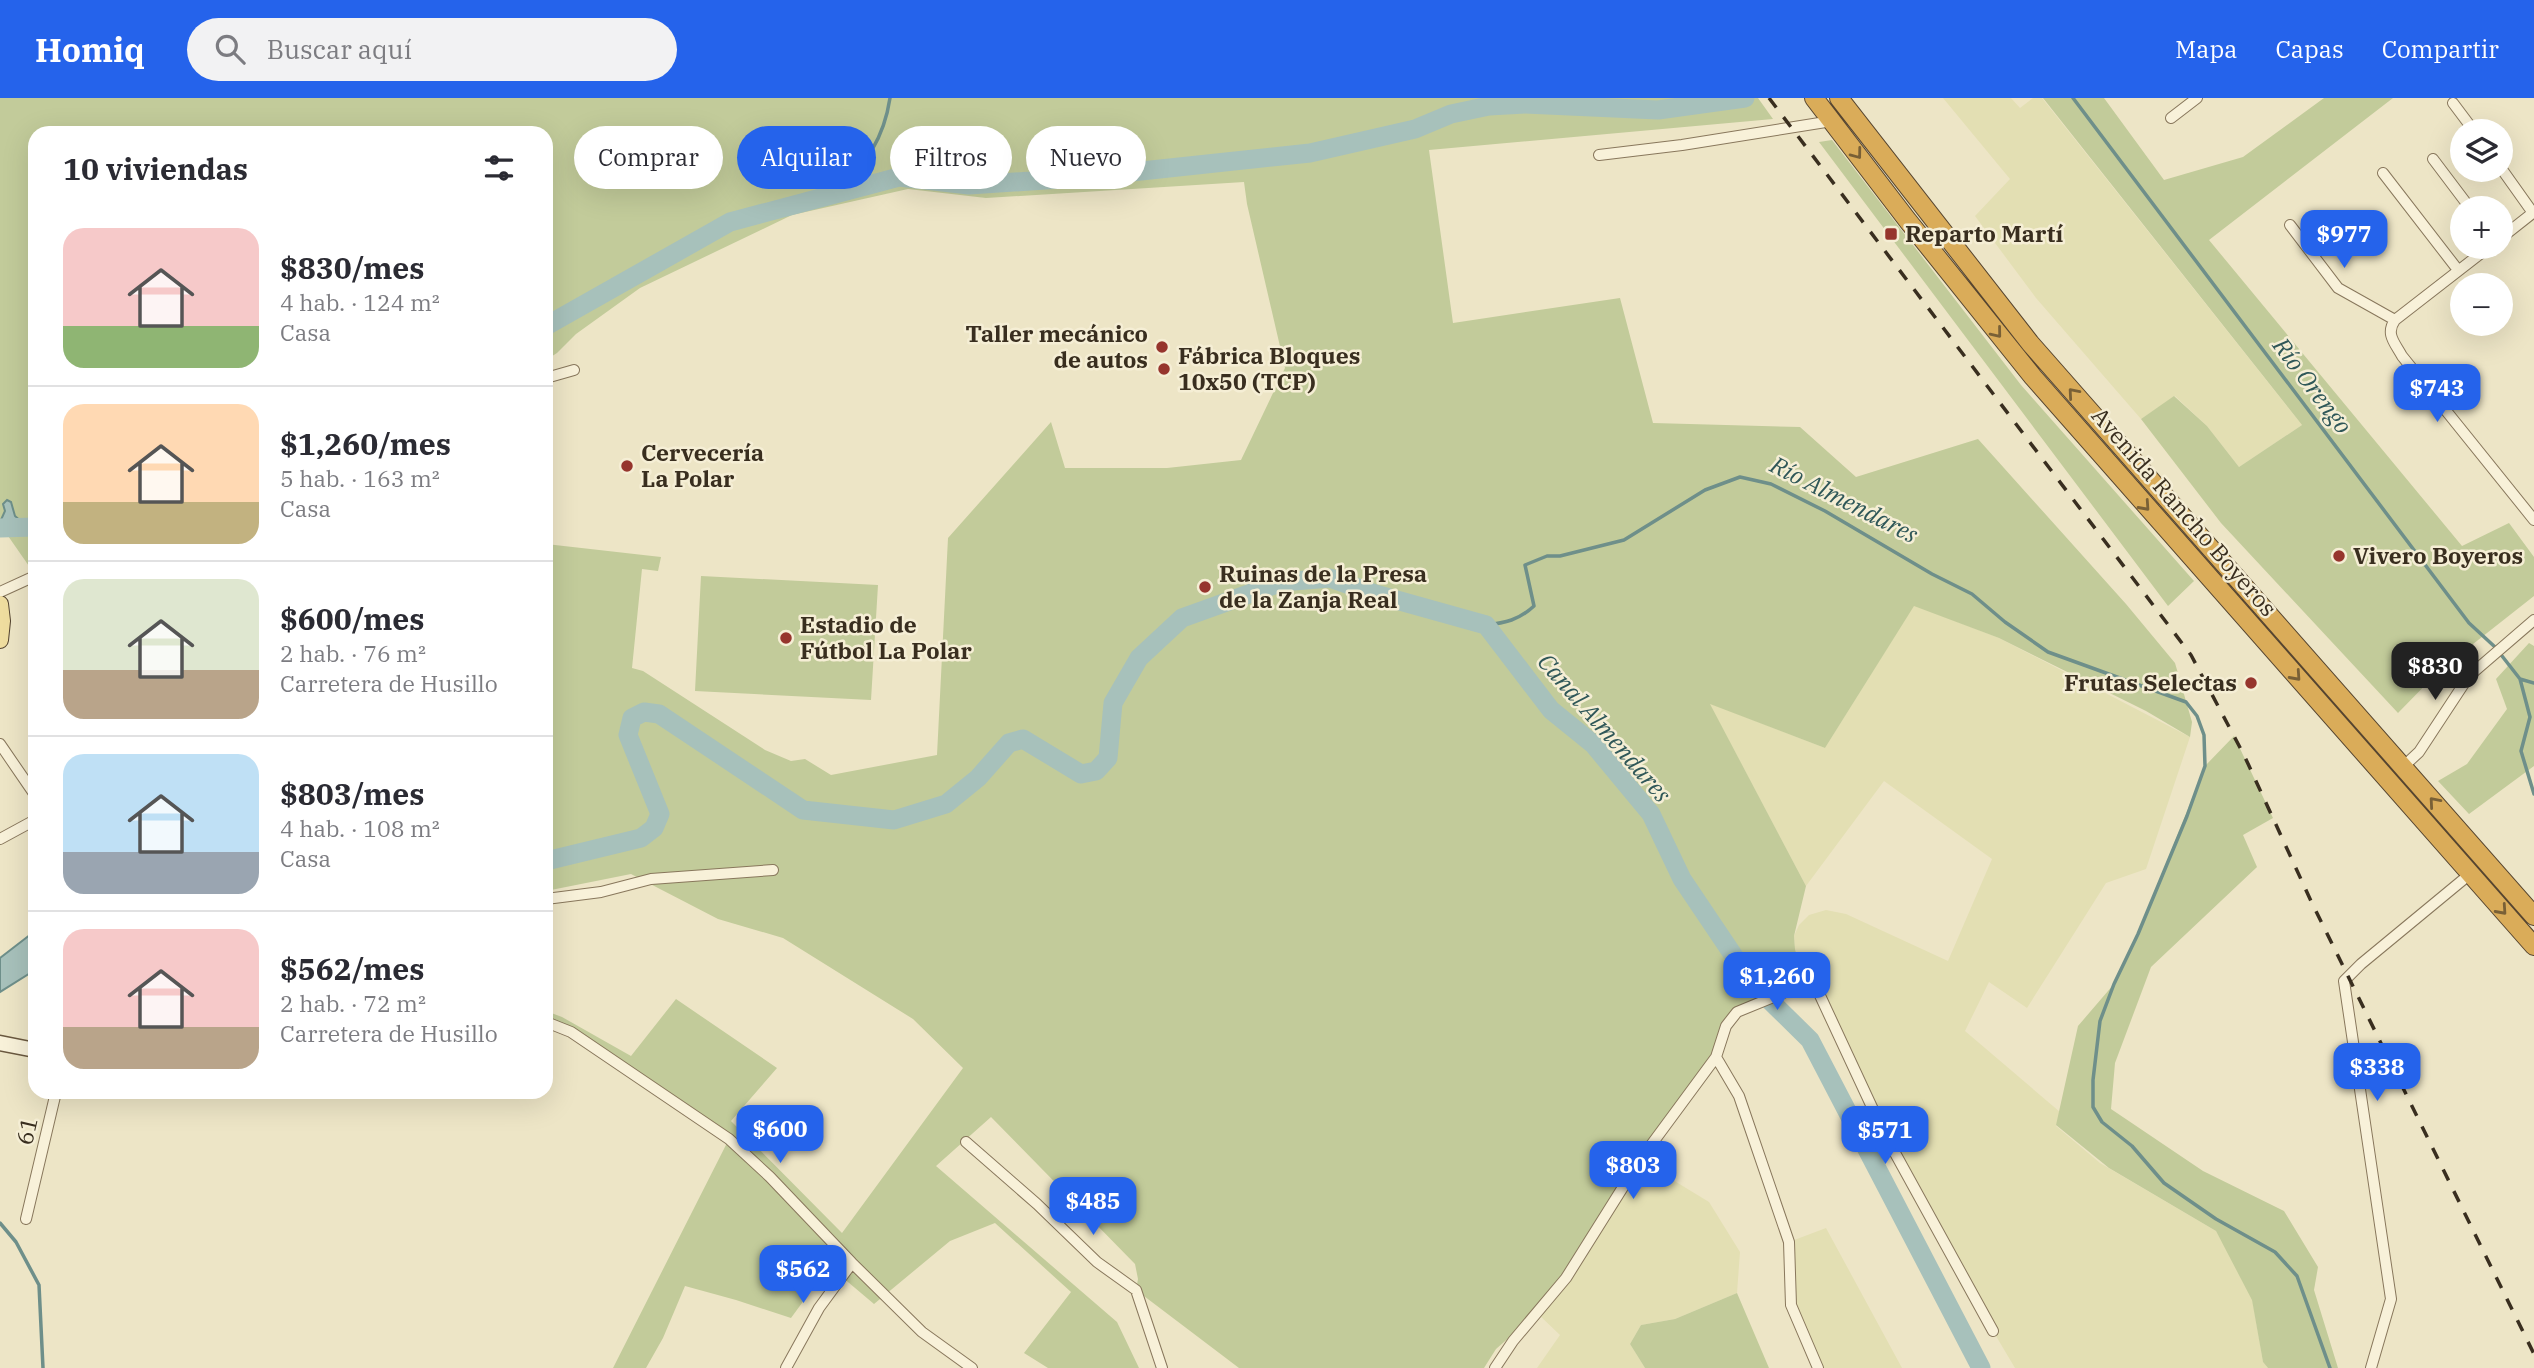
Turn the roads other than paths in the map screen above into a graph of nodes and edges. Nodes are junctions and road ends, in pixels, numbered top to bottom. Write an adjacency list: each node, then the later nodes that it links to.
1 (1839, 98): 28 (highway, Avenida Rancho Boyeros, one-way to 1)
2 (2197, 98): 5 (street)
3 (1814, 99): 7 (highway, Avenida Rancho Boyeros)
4 (2453, 103): 6 (street)
5 (2171, 118)
6 (2465, 119)
7 (1832, 121): 8 (street); 33 (highway, Avenida Rancho Boyeros, one-way to 33)
8 (1599, 155)
9 (2433, 159): 12 (street)
10 (2383, 173): 17 (street)
11 (2512, 182): 13 (street)
12 (2461, 196)
13 (2534, 212): 15 (street)
14 (2290, 225): 18 (street)
15 (2513, 229)
16 (2474, 259): 17 (street)
17 (2458, 271): 18 (street)
18 (2395, 320): 21 (street)
19 (574, 370): 20 (street)
20 (553, 377)
21 (2534, 520)
22 (28, 579): 23 (street)
23 (0, 592)
24 (0, 604): 26 (main road)
25 (2534, 620): 28 (street)
26 (0, 639)
27 (0, 744): 29 (street)
28 (2403, 766): 35 (highway, Avenida Rancho Boyeros, one-way to 28)
29 (28, 785)
30 (28, 824): 31 (street)
31 (0, 839)
32 (773, 870): 34 (street)
33 (2470, 874): 36 (highway, Avenida Rancho Boyeros, one-way to 36); 51 (street)
34 (553, 897)
35 (2534, 916)
36 (2534, 946)
37 (553, 1024): 44 (street)
38 (0, 1043): 39 (street)
39 (28, 1049)
40 (1716, 1057): 45 (street); 49 (street); 50 (street)
41 (54, 1099): 43 (street, 61)
42 (966, 1142): 48 (street)
43 (26, 1219)
44 (852, 1263): 46 (street); 47 (street)
45 (1993, 1331)
46 (786, 1368)
47 (972, 1368)
48 (1162, 1368)
49 (1495, 1368)
50 (1818, 1368)
51 (2371, 1368)

